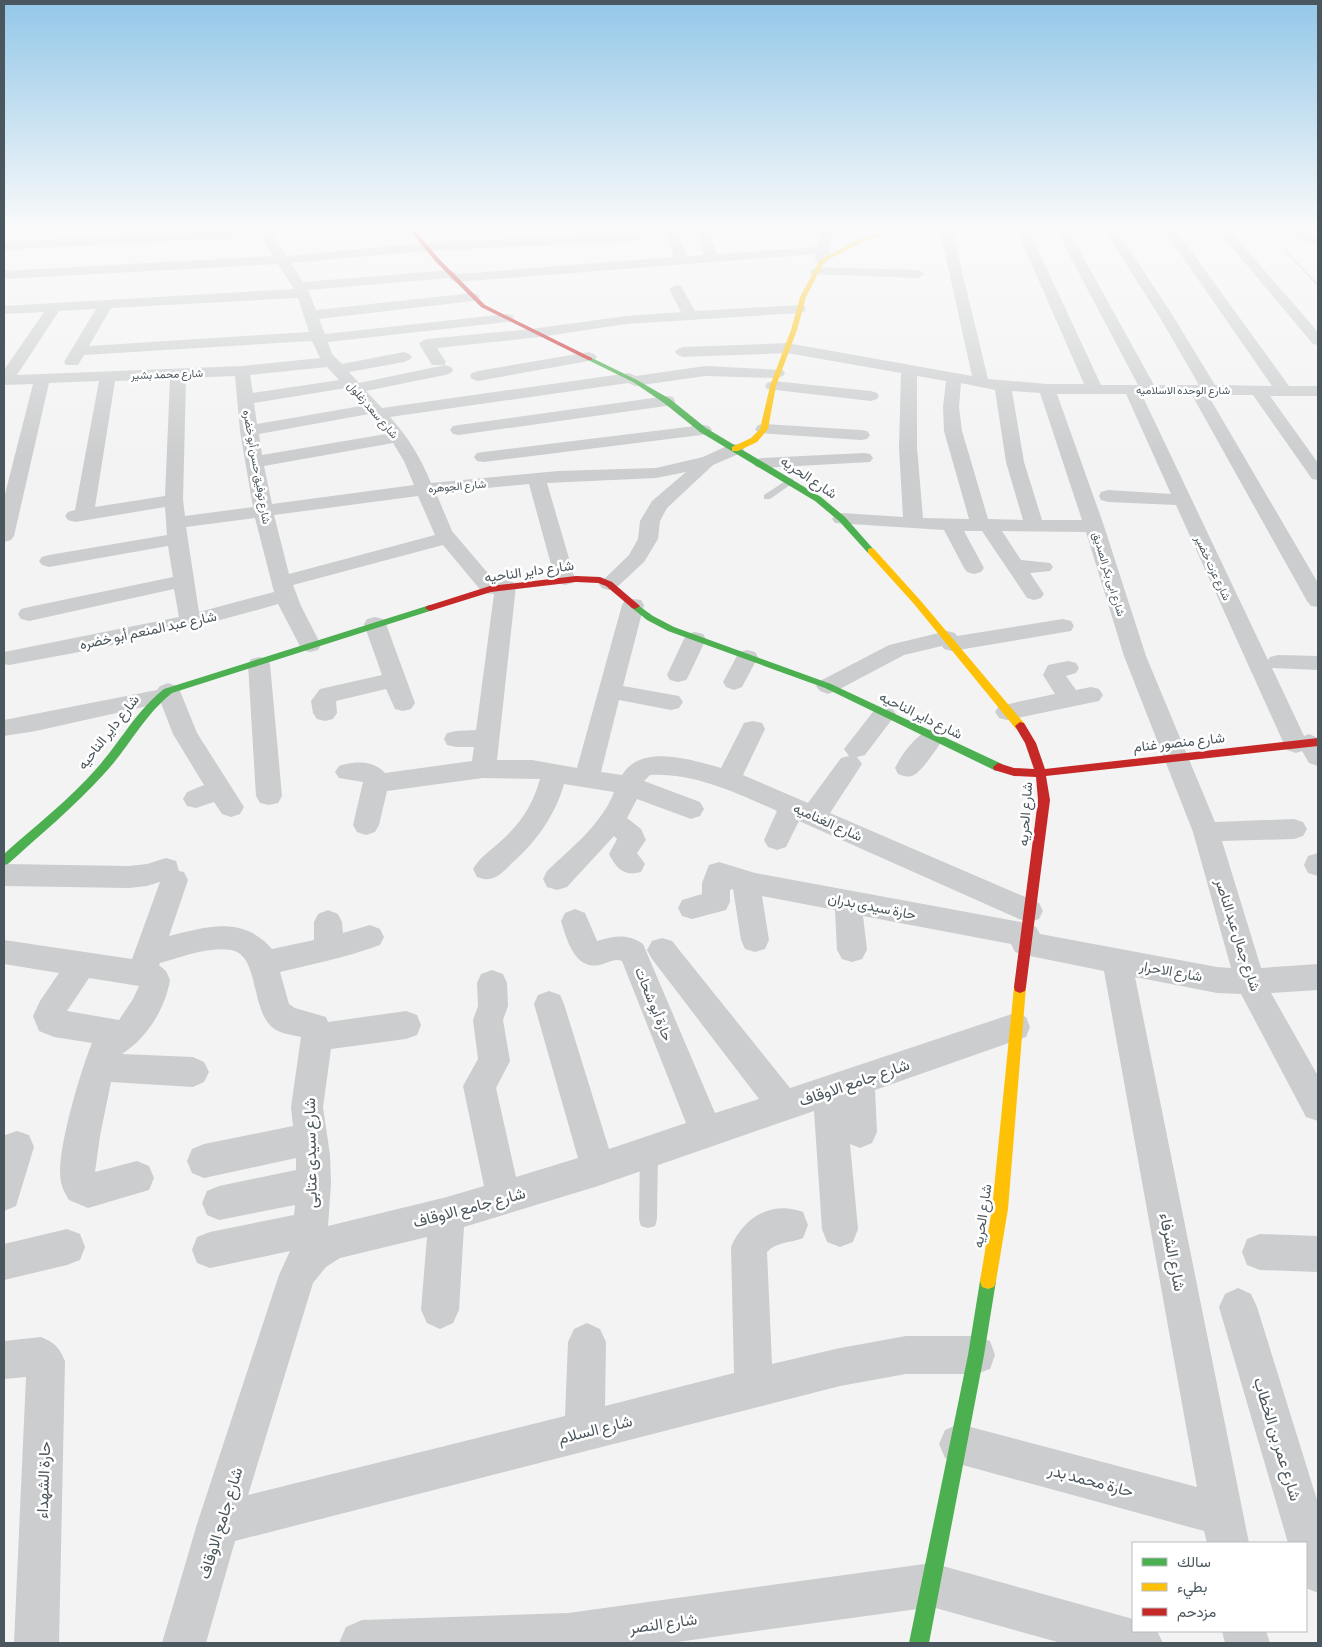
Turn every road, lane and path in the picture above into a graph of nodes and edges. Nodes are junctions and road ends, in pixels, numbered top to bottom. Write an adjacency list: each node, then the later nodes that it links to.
1 (155, 302): 26 (street)
2 (134, 303): 17 (street)
3 (201, 303): 24 (street)
4 (245, 303): 23 (street)
5 (303, 303): 29 (street, شارع سعد زغلول)
6 (437, 303): 29 (street)
7 (480, 303): 27 (street, شارع الحريه)
8 (684, 303): 25 (street)
9 (735, 303): 22 (street)
10 (801, 303): 20 (street)
11 (962, 303): 53 (street)
12 (1056, 303): 57 (street)
13 (1097, 303): 58 (street, شارع عزت خضير)
14 (1158, 303): 59 (street)
15 (1222, 303): 61 (street)
16 (1285, 303): 33 (street)
17 (106, 304): 18 (street); 32 (street)
18 (56, 307): 21 (street); 52 (street)
19 (646, 307): 27 (street)
20 (799, 309): 22 (street); 34 (street)
21 (4, 311)
22 (740, 312): 25 (street)
23 (244, 313)
24 (196, 315)
25 (690, 316): 30 (street)
26 (147, 317)
27 (509, 319): 29 (street); 30 (street, شارع الحريه)
28 (294, 322): 29 (street)
29 (315, 327): 35 (street); 39 (street, شارع سعد زغلول)
30 (538, 332): 38 (street, شارع الحريه); 54 (street)
31 (108, 333): 32 (street)
32 (89, 334): 35 (street)
33 (1318, 341)
34 (787, 348): 36 (street, شارع الوحده الاسلاميه); 41 (street, شارع الوحده الاسلاميه); 45 (street)
35 (79, 351): 50 (street)
36 (683, 352)
37 (507, 353): 40 (street)
38 (589, 357): 40 (street); 51 (street, شارع الحريه)
39 (331, 362): 39 (street); 42 (street, شارع محمد بشير); 54 (street, شارع سعد زغلول)
40 (522, 368): 47 (street)
41 (909, 369): 48 (street, شارع الوحده الاسلاميه); 90 (street)
42 (242, 371): 44 (street, شارع محمد بشير); 64 (street, شارع توفيق حسن أبو خضره)
43 (873, 373): 45 (street)
44 (178, 374): 46 (street, شارع محمد بشير); 86 (street)
45 (777, 374): 51 (street); 63 (street); 67 (street)
46 (108, 376): 50 (street, شارع محمد بشير); 86 (street)
47 (478, 376)
48 (954, 377): 53 (street, شارع الوحده الاسلاميه); 91 (street)
49 (42, 378): 50 (street, شارع محمد بشير); 52 (street, شارع محمد بشير); 83 (street)
50 (62, 378)
51 (632, 379): 65 (street, شارع الحريه); 66 (street)
52 (5, 380)
53 (980, 382): 55 (street, شارع الوحده الاسلاميه)
54 (352, 386): 64 (street); 66 (street, شارع سعد زغلول)
55 (1003, 386): 56 (street, شارع الوحده الاسلاميه); 92 (street)
56 (1047, 389): 57 (street, شارع الوحده الاسلاميه); 94 (street, شارع ابى بكر الصديق)
57 (1095, 390): 58 (street, شارع الوحده الاسلاميه)
58 (1140, 390): 59 (street, شارع الوحده الاسلاميه); 87 (street, شارع عزت خضير)
59 (1203, 390): 60 (street, شارع الوحده الاسلاميه); 108 (street)
60 (1258, 391): 61 (street, شارع الوحده الاسلاميه); 79 (street)
61 (1284, 391): 62 (street, شارع الوحده الاسلاميه)
62 (1318, 391)
63 (871, 396)
64 (245, 399): 70 (street, شارع توفيق حسن أبو خضره)
65 (667, 401): 68 (street); 69 (street, شارع الحريه)
66 (374, 411): 70 (street); 72 (street, شارع سعد زغلول)
67 (764, 429): 71 (street); 73 (street)
68 (460, 430)
69 (703, 430): 73 (street, شارع الحريه); 74 (street)
70 (249, 431): 77 (street, شارع توفيق حسن أبو خضره)
71 (861, 434)
72 (398, 437): 77 (street); 82 (street, شارع سعد زغلول)
73 (735, 449): 76 (street, شارع الجوهره); 78 (street, شارع الحريه)
74 (484, 457)
75 (864, 458): 78 (street)
76 (709, 461): 80 (street, شارع الجوهره); 104 (street)
77 (254, 462): 88 (street, شارع توفيق حسن أبو خضره)
78 (762, 463): 81 (street, شارع الحريه)
79 (1318, 475)
80 (536, 478): 82 (street, شارع الجوهره); 102 (street)
81 (790, 481): 85 (lane); 89 (street, شارع الحريه)
82 (425, 489): 88 (street, شارع الجوهره); 97 (street, شارع سعد زغلول)
83 (10, 492): 95 (street)
84 (1108, 496): 87 (street)
85 (767, 497)
86 (174, 500): 96 (street)
87 (1182, 500): 139 (street, شارع عزت خضير)
88 (263, 512): 96 (street, شارع الجوهره); 105 (street, شارع توفيق حسن أبو خضره)
89 (842, 519): 90 (street); 115 (street, شارع الحريه)
90 (914, 524): 93 (street)
91 (984, 525): 92 (street); 93 (street); 99 (street)
92 (1034, 525): 94 (street)
93 (951, 526): 101 (street)
94 (1094, 526): 140 (street, شارع ابى بكر الصديق)
95 (5, 527)
96 (177, 531): 98 (street, شارع الجوهره); 103 (street)
97 (447, 538): 105 (street); 106 (street, شارع سعد زغلول)
98 (49, 561)
99 (1016, 566): 100 (street); 107 (street)
100 (1043, 566)
101 (974, 568)
102 (565, 579): 104 (street, شارع داير الناحيه); 106 (street, شارع داير الناحيه)
103 (183, 581): 110 (street); 111 (street)
104 (610, 584): 109 (street, شارع داير الناحيه)
105 (283, 588): 111 (street, شارع عبد المنعم أبو خضره); 116 (street, شارع توفيق حسن أبو خضره)
106 (498, 588): 112 (street, شارع داير الناحيه); 137 (street)
107 (1034, 594)
108 (1318, 601)
109 (633, 604): 114 (street, شارع داير الناحيه); 127 (street)
110 (29, 614)
111 (190, 622): 118 (street, شارع عبد المنعم أبو خضره)
112 (375, 624): 116 (street, شارع داير الناحيه); 124 (street)
113 (1063, 626): 115 (street)
114 (695, 639): 117 (street, شارع داير الناحيه); 123 (street)
115 (949, 641): 126 (street); 131 (street, شارع الحريه)
116 (310, 645): 121 (street, شارع داير الناحيه)
117 (746, 657): 125 (street); 126 (street, شارع داير الناحيه)
118 (9, 658)
119 (1278, 662): 120 (street)
120 (1318, 663)
121 (259, 664): 128 (street, شارع داير الناحيه); 150 (street)
122 (1068, 668): 131 (street)
123 (678, 675)
124 (394, 679): 130 (street); 132 (street)
125 (734, 682)
126 (828, 686): 133 (street, شارع داير الناحيه)
127 (610, 691): 129 (street); 146 (street)
128 (162, 694): 134 (street); 151 (street); 159 (street, شارع داير الناحيه)
129 (671, 702)
130 (403, 703)
131 (1008, 712): 145 (street, شارع الحريه)
132 (325, 713)
133 (884, 714): 136 (street, شارع داير الناحيه); 153 (street)
134 (4, 728)
135 (754, 729): 147 (street)
136 (932, 737): 141 (street); 145 (street, شارع داير الناحيه)
137 (487, 738): 138 (street); 142 (street)
138 (456, 739)
139 (1310, 747): 140 (street, شارع منصور غنام)
140 (1176, 757): 145 (street, شارع منصور غنام); 157 (street, شارع جمال عبد الناصر)
141 (907, 768)
142 (483, 769): 144 (street); 148 (street)
143 (348, 772): 148 (street)
144 (555, 772): 146 (street); 161 (street)
145 (1042, 773): 168 (street, شارع الحريه)
146 (588, 777): 149 (street)
147 (728, 779): 149 (street, شارع الغناميه); 153 (street, شارع الغناميه)
148 (376, 784): 155 (street)
149 (630, 786): 152 (street); 154 (street, شارع الغناميه)
150 (269, 796)
151 (196, 799)
152 (691, 809)
153 (804, 811): 158 (street); 168 (street, شارع الغناميه)
154 (612, 820): 160 (street); 164 (street, شارع الغناميه)
155 (366, 825)
156 (1294, 829): 157 (street)
157 (1206, 832): 179 (street, شارع جمال عبد الناصر)
158 (776, 840)
159 (4, 861)
160 (631, 864)
161 (487, 868)
162 (4, 875): 177 (street)
163 (732, 877): 165 (street, حارة سيدى بدران); 166 (street); 170 (street)
164 (557, 879)
165 (848, 901): 168 (street, حارة سيدى بدران); 172 (street)
166 (692, 908)
167 (575, 921): 191 (street, حارة أبو شحات)
168 (1027, 930): 174 (street, شارع الاحرار); 183 (street, شارع الحريه)
169 (370, 937): 175 (street)
170 (755, 940)
171 (662, 950): 189 (street)
172 (852, 950)
173 (4, 952): 176 (street)
174 (1117, 961): 179 (street, شارع الاحرار); 222 (street, شارع الشرفاء)
175 (262, 963): 177 (street); 185 (street)
176 (81, 966): 177 (street); 184 (street)
177 (147, 968): 184 (street)
178 (1318, 976): 179 (street, شارع الاحرار)
179 (1250, 982): 190 (street, شارع جمال عبد الناصر)
180 (492, 983): 201 (street)
181 (549, 1004): 197 (street)
182 (406, 1025): 185 (street)
183 (1015, 1027): 188 (street, شارع جامع الاوقاف); 216 (street, شارع الحريه)
184 (125, 1035): 186 (street)
185 (316, 1037): 193 (street, شارع سيدى عتابى)
186 (99, 1067): 187 (street); 198 (street)
187 (193, 1072)
188 (844, 1085): 189 (street, شارع جامع الاوقاف); 192 (street); 206 (street)
189 (784, 1106): 191 (street, شارع جامع الاوقاف)
190 (1318, 1106)
191 (707, 1132): 195 (street, شارع جامع الاوقاف)
192 (860, 1132)
193 (310, 1139): 196 (street); 199 (street, شارع سيدى عتابى)
194 (17, 1147): 200 (street)
195 (649, 1152): 197 (street, شارع جامع الاوقاف); 204 (lane)
196 (204, 1161)
197 (598, 1169): 201 (street, شارع جامع الاوقاف)
198 (137, 1178)
199 (314, 1184): 202 (street); 207 (street, شارع سيدى عتابى)
200 (4, 1194)
201 (504, 1199): 203 (street, شارع جامع الاوقاف)
202 (219, 1204)
203 (447, 1215): 207 (street, شارع جامع الاوقاف); 214 (street)
204 (648, 1219)
205 (790, 1225): 218 (street)
206 (840, 1229)
207 (308, 1245): 209 (street); 221 (street, شارع جامع الاوقاف)
208 (67, 1248): 212 (street)
209 (210, 1250)
210 (1260, 1252): 211 (street)
211 (1318, 1254)
212 (4, 1262)
213 (1238, 1307): 223 (street, شارع عمر بن الخطاب)
214 (440, 1310)
215 (587, 1342): 219 (street)
216 (976, 1355): 218 (street, شارع السلام); 220 (street, شارع الحريه)
217 (4, 1360): 225 (street, حارة الشهداء)
218 (754, 1388): 219 (street, شارع السلام)
219 (585, 1431): 221 (street, شارع السلام)
220 (959, 1444): 222 (street, حارة محمد بدر); 224 (street, شارع الحريه)
221 (218, 1524): 226 (street, شارع جامع الاوقاف)
222 (1225, 1529)
223 (1318, 1571)
224 (932, 1585): 227 (street, شارع النصر); 228 (street, شارع الحريه); 229 (street)
225 (36, 1643)
226 (184, 1643)
227 (362, 1643)
228 (919, 1643)
229 (1140, 1643)

